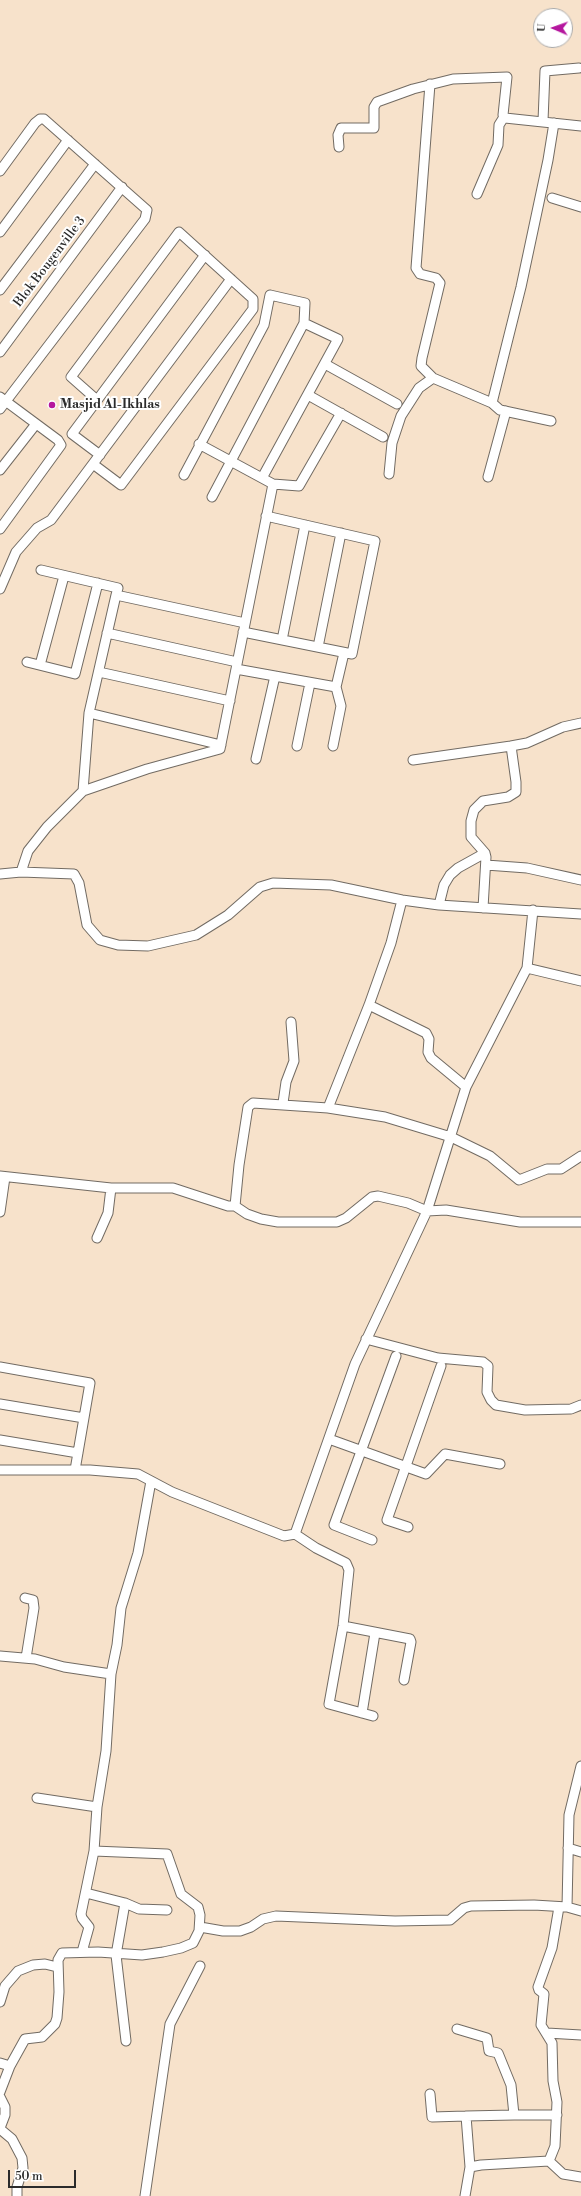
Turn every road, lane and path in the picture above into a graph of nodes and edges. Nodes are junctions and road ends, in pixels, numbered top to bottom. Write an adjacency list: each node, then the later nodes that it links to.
1 (579, 68): 4 (street)
2 (430, 84): 3 (street); 8 (street); 22 (street)
3 (504, 117): 4 (street); 12 (street)
4 (543, 121): 5 (street)
5 (554, 123): 6 (street); 26 (street)
6 (581, 126)
7 (68, 140): 9 (street); 10 (street); 15 (street)
8 (339, 147)
9 (95, 164): 11 (street); 18 (street)
10 (0, 172)
11 (122, 187): 20 (street, Blok Bougenville 3); 24 (street)
12 (477, 194)
13 (552, 198): 14 (street)
14 (581, 207)
15 (0, 232)
16 (205, 255): 17 (street); 25 (street); 25 (street)
17 (231, 279): 35 (street); 37 (street)
18 (0, 290)
19 (304, 323): 21 (street); 34 (street); 36 (street)
20 (0, 352)
21 (325, 364): 23 (street); 27 (street)
22 (433, 378): 26 (street); 39 (street)
23 (308, 395): 30 (street); 42 (street)
24 (3, 399): 28 (street); 32 (street)
25 (97, 400): 35 (street)
26 (492, 402): 29 (street)
27 (397, 404)
28 (0, 409)
29 (506, 411): 31 (street); 41 (street)
30 (341, 413): 33 (street); 43 (street)
31 (552, 421)
32 (36, 424): 38 (street); 47 (street)
33 (383, 437)
34 (199, 444): 36 (street); 40 (street)
35 (100, 455): 37 (street)
36 (231, 461): 42 (street); 44 (street)
37 (93, 464): 52 (street)
38 (0, 470)
39 (388, 474)
40 (184, 475)
41 (488, 477)
42 (262, 478): 43 (street)
43 (273, 484): 45 (street)
44 (212, 497)
45 (266, 516): 46 (street); 54 (street)
46 (305, 525): 48 (street); 56 (street)
47 (0, 529)
48 (341, 533): 57 (street); 58 (street)
49 (41, 570): 50 (street)
50 (64, 576): 51 (street); 60 (street)
51 (98, 583): 53 (street); 60 (street)
52 (0, 589)
53 (116, 595): 54 (street); 55 (street)
54 (244, 627): 56 (street); 61 (street)
55 (107, 633): 61 (street); 62 (street)
56 (282, 640): 57 (street)
57 (318, 647): 58 (street)
58 (344, 653): 65 (street)
59 (27, 662): 60 (street)
60 (40, 665)
61 (237, 665): 63 (street); 66 (street)
62 (99, 672): 66 (street); 67 (street)
63 (274, 676): 64 (street); 73 (street)
64 (310, 683): 65 (street); 70 (street)
65 (336, 687): 71 (street)
66 (230, 701): 69 (street)
67 (90, 713): 69 (street); 75 (street)
68 (581, 723): 72 (street)
69 (221, 745): 75 (street)
70 (297, 746)
71 (333, 746)
72 (511, 746): 74 (street); 76 (street)
73 (256, 759)
74 (413, 760)
75 (83, 791): 78 (street)
76 (486, 853): 77 (street); 82 (street)
77 (486, 865): 80 (street); 83 (street)
78 (21, 872): 79 (street); 81 (street)
79 (0, 874)
80 (581, 880)
81 (402, 900): 82 (street); 88 (street)
82 (439, 905): 83 (street)
83 (483, 908): 84 (street)
84 (533, 910): 85 (street); 86 (street)
85 (581, 914)
86 (527, 968): 87 (street); 90 (street)
87 (581, 981)
88 (369, 1005): 90 (street); 92 (street)
89 (291, 1022): 91 (street)
90 (466, 1086): 93 (street)
91 (283, 1103): 92 (street); 97 (street)
92 (328, 1108): 93 (street)
93 (451, 1137): 94 (street); 98 (street)
94 (581, 1156)
95 (3, 1177): 96 (street); 99 (street)
96 (111, 1188): 97 (street); 101 (street)
97 (235, 1206): 98 (street)
98 (427, 1211): 100 (street); 102 (street)
99 (0, 1212)
100 (581, 1222)
101 (97, 1238)
102 (366, 1338): 107 (street); 109 (street)
103 (396, 1356): 111 (street)
104 (441, 1366): 114 (street)
105 (0, 1367): 108 (street)
106 (0, 1404): 108 (street)
107 (581, 1405)
108 (84, 1418): 112 (street)
109 (329, 1439): 111 (street); 119 (street)
110 (0, 1440): 112 (street)
111 (362, 1451): 114 (street); 120 (street)
112 (78, 1453): 116 (street)
113 (500, 1464): 114 (street)
114 (405, 1466): 118 (street)
115 (0, 1470): 116 (street)
116 (75, 1470): 117 (street)
117 (151, 1481): 119 (street); 126 (street)
118 (408, 1527)
119 (295, 1534): 122 (street)
120 (372, 1540)
121 (25, 1598): 125 (street)
122 (343, 1626): 123 (street); 128 (street)
123 (375, 1633): 127 (street); 128 (street)
124 (0, 1656): 125 (street)
125 (26, 1658): 126 (street)
126 (111, 1674): 132 (street)
127 (404, 1680)
128 (362, 1713): 129 (street)
129 (373, 1716)
130 (581, 1766): 133 (street)
131 (37, 1798): 132 (street)
132 (97, 1807): 134 (street)
133 (568, 1848): 135 (street); 138 (street)
134 (94, 1851): 136 (street); 141 (street)
135 (581, 1852)
136 (86, 1893): 137 (street); 142 (street)
137 (125, 1903): 139 (street); 143 (street)
138 (563, 1907): 140 (street); 141 (street); 148 (street)
139 (167, 1910)
140 (581, 1911)
141 (200, 1927): 143 (street)
142 (82, 1952): 143 (street); 145 (street)
143 (116, 1955): 150 (street)
144 (200, 1966): 164 (street)
145 (57, 1967): 146 (street); 152 (street)
146 (0, 2002)
147 (457, 2029): 156 (street)
148 (547, 2033): 149 (street); 157 (street)
149 (581, 2035)
150 (126, 2041)
151 (0, 2063): 152 (street)
152 (10, 2066): 153 (street)
153 (0, 2092)
154 (430, 2094): 158 (street)
155 (0, 2098): 159 (street)
156 (514, 2115): 157 (street); 158 (street)
157 (557, 2115): 160 (street)
158 (466, 2116): 161 (street)
159 (0, 2129): 163 (street)
160 (549, 2162): 161 (street); 162 (street)
161 (470, 2167): 165 (street)
162 (581, 2177)
163 (17, 2196)
164 (145, 2196)
165 (465, 2196)

